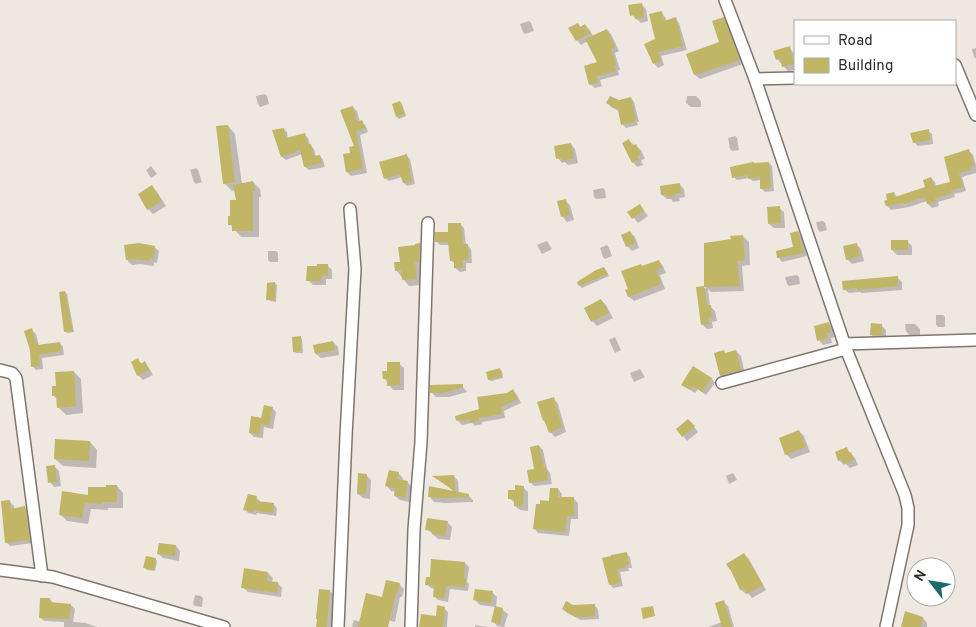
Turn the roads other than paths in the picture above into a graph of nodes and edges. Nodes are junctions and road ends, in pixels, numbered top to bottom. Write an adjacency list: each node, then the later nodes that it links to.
1 (725, 0): 4 (street)
2 (956, 67): 5 (street)
3 (794, 78): 4 (street)
4 (755, 79): 9 (street)
5 (976, 115)
6 (350, 209): 15 (street)
7 (428, 223): 16 (street)
8 (976, 340): 9 (street)
9 (845, 347): 11 (street); 17 (street)
10 (0, 370): 13 (street)
11 (722, 383)
12 (0, 570): 13 (street)
13 (42, 576): 14 (street)
14 (224, 627)
15 (338, 627)
16 (411, 627)
17 (886, 627)

